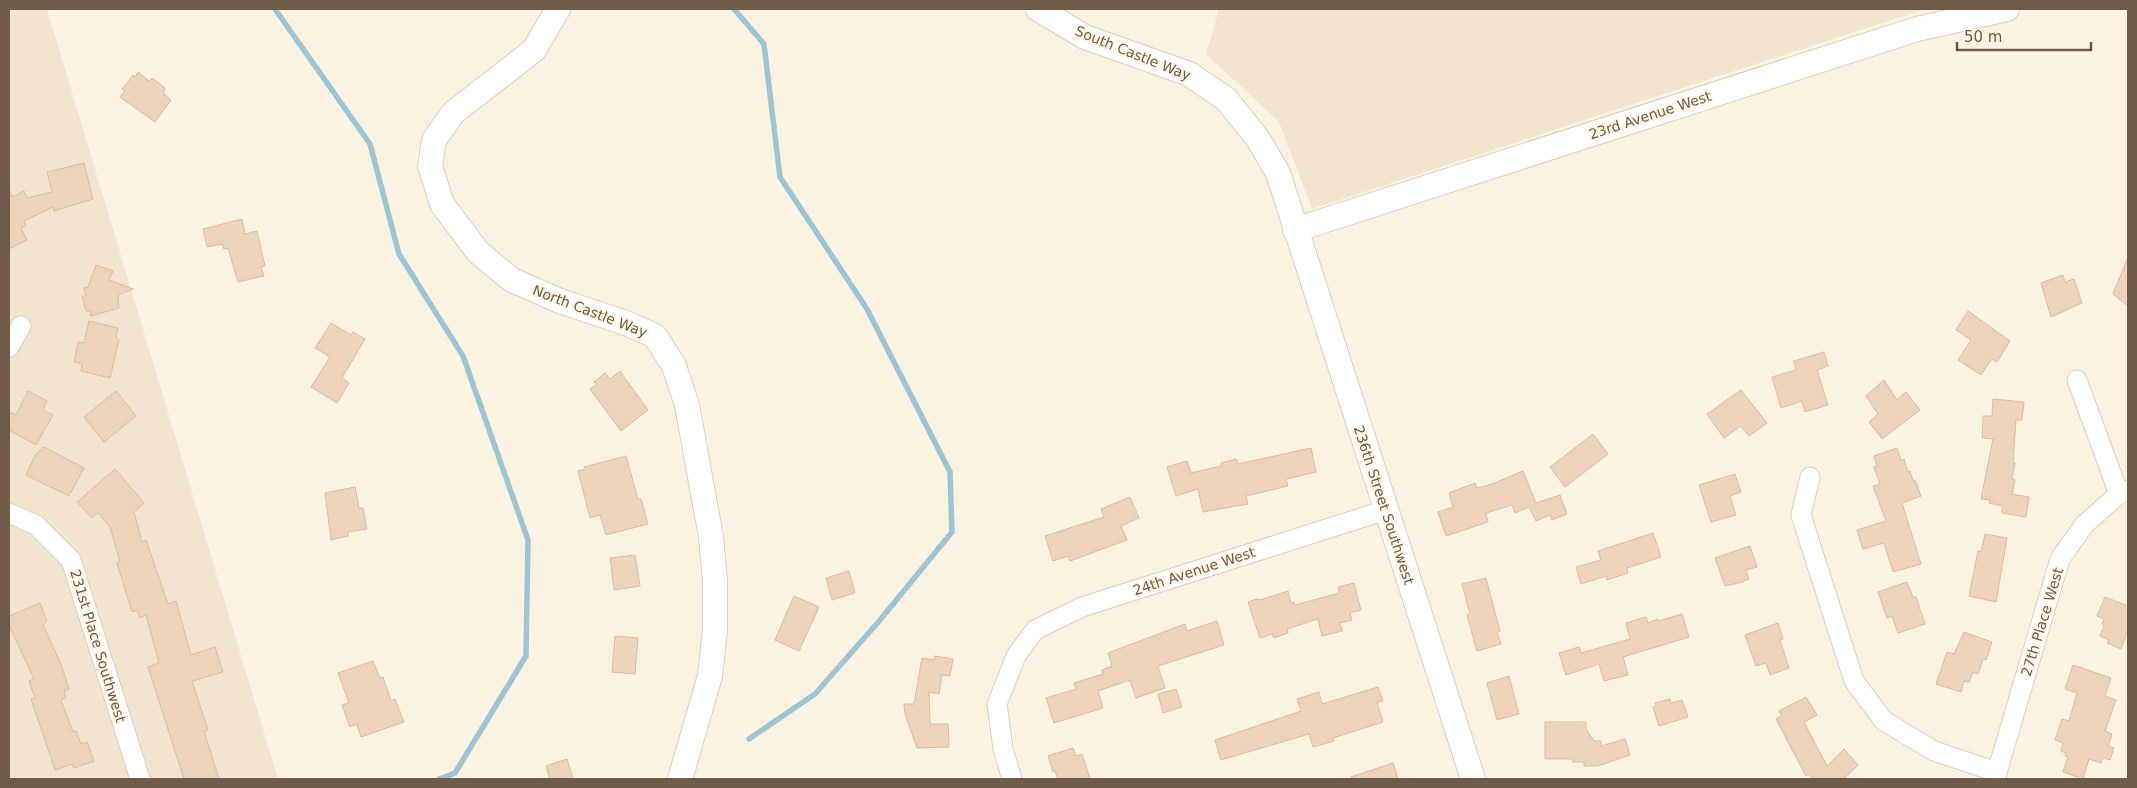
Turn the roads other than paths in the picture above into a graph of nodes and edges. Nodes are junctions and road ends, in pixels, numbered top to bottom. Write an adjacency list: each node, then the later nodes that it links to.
1 (558, 9): 14 (street, North Castle Way)
2 (1038, 9): 4 (street, South Castle Way)
3 (2007, 9): 4 (street, 23rd Avenue West)
4 (1295, 230): 10 (street, 236th Street Southwest)
5 (21, 326): 6 (street)
6 (9, 346)
7 (2077, 380): 9 (street)
8 (1810, 477): 12 (street)
9 (2123, 492): 12 (street, 27th Place West)
10 (1386, 510): 15 (street, 24th Avenue West); 16 (street, 236th Street Southwest)
11 (9, 513): 13 (street, 231st Place Southwest)
12 (1996, 776)
13 (140, 779)
14 (680, 779)
15 (1012, 779)
16 (1473, 779)

